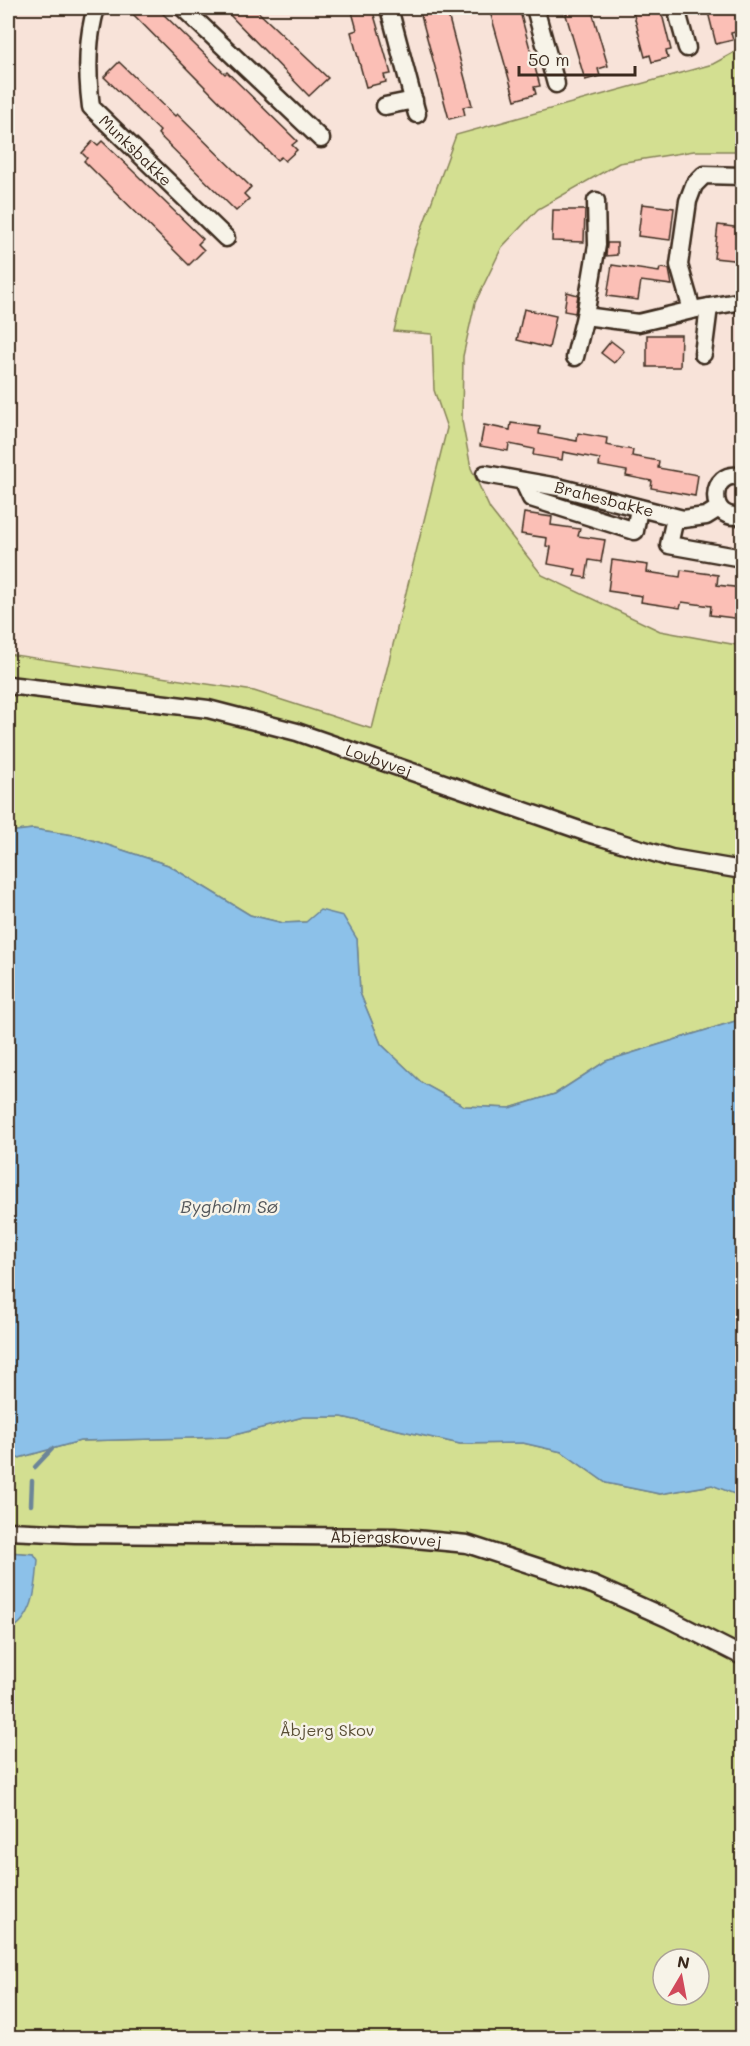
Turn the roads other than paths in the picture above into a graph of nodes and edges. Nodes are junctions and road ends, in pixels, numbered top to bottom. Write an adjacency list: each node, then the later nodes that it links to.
1 (96, 8): 12 (street, Munksbakke)
2 (183, 8): 9 (street)
3 (389, 8): 8 (street)
4 (535, 8): 7 (street)
5 (676, 8): 6 (street)
6 (687, 48)
7 (556, 84)
8 (385, 106)
9 (321, 139)
10 (742, 176): 15 (street)
11 (596, 201): 16 (street)
12 (226, 238)
13 (742, 301): 14 (street)
14 (710, 307): 15 (street); 17 (street)
15 (692, 310): 16 (street)
16 (585, 316): 18 (street)
17 (703, 354)
18 (575, 357)
19 (484, 474): 21 (street, Brahesbakke)
20 (742, 477): 23 (street)
21 (523, 480): 22 (street, Brahesbakke); 22 (street)
22 (639, 508): 25 (street, Brahesbakke)
23 (719, 508): 24 (street); 25 (street, Brahesbakke)
24 (742, 514)
25 (675, 518): 26 (street)
26 (742, 558)
27 (8, 685): 28 (street, Lovbyvej)
28 (742, 870)
29 (8, 1531): 30 (street, Åbjergskovvej)
30 (742, 1656)

